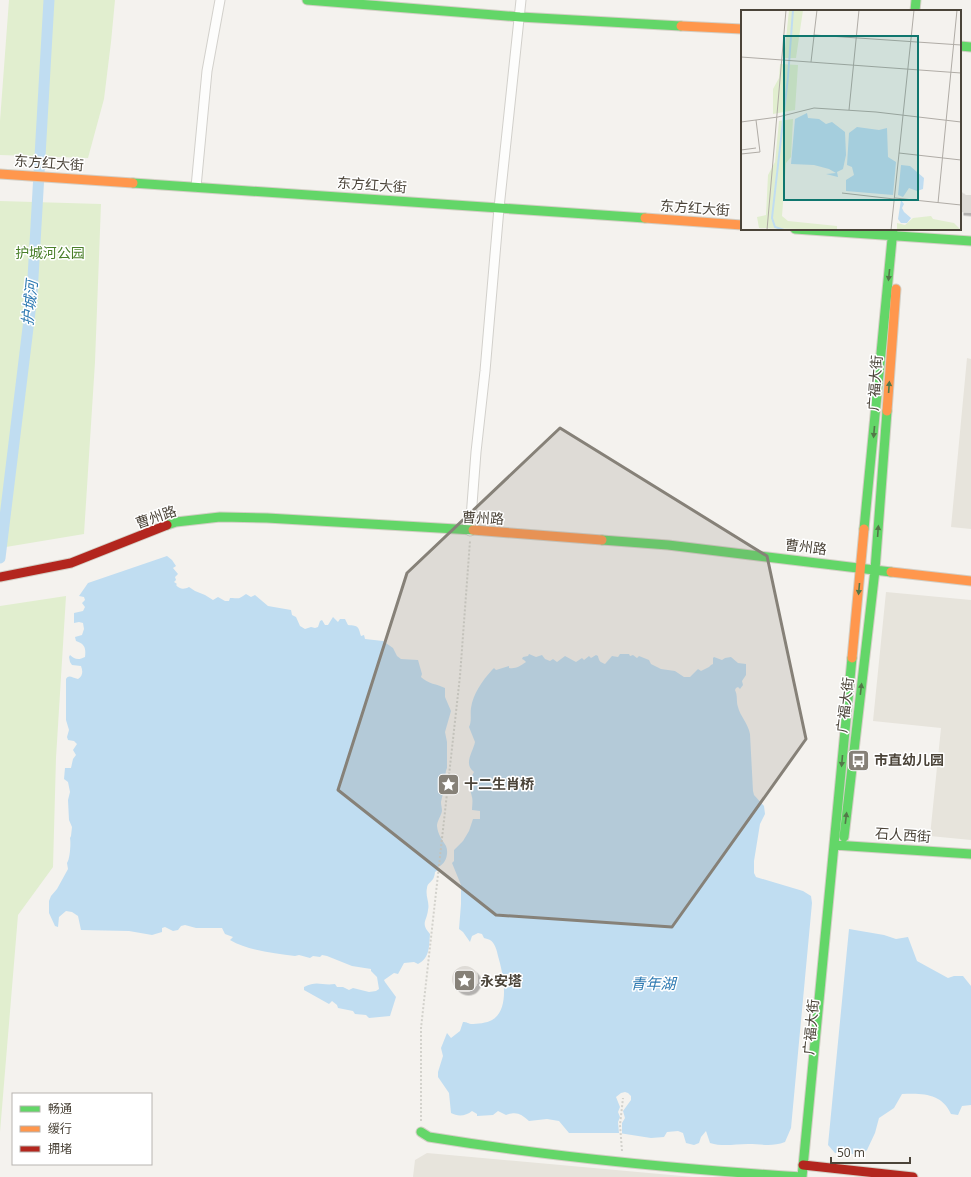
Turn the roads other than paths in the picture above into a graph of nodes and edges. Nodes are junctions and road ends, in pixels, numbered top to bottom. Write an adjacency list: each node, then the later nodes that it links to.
1 (220, 0): 11 (street)
2 (307, 0): 6 (main road)
3 (521, 0): 6 (street)
4 (916, 0): 5 (main road)
5 (915, 10)
6 (520, 17): 7 (main road); 12 (street)
7 (741, 29)
8 (961, 46): 9 (main road)
9 (971, 47)
10 (0, 174): 11 (main road, 东方红大街)
11 (196, 187): 12 (main road, 东方红大街)
12 (499, 208): 13 (main road, 东方红大街); 17 (street)
13 (741, 225)
14 (820, 230): 15 (main road)
15 (893, 233): 16 (main road); 18 (main road, 广福大街, one-way to 18); 19 (main road, 广福大街, one-way to 15)
16 (971, 241)
17 (470, 531): 18 (main road, 曹州路); 20 (main road, 曹州路)
18 (860, 568): 19 (main road, 曹州路); 22 (main road, 广福大街, one-way to 22)
19 (875, 570): 21 (main road, 曹州路); 22 (main road, 广福大街, one-way to 19)
20 (0, 576)
21 (971, 581)
22 (838, 845): 23 (main road, 石人西街); 25 (main road, 广福大街)
23 (971, 854)
24 (421, 1132): 26 (main road)
25 (808, 1166): 26 (main road, 广福大街); 27 (main road, 广福大街); 28 (main road)
26 (802, 1177)
27 (811, 1177)
28 (913, 1177)

